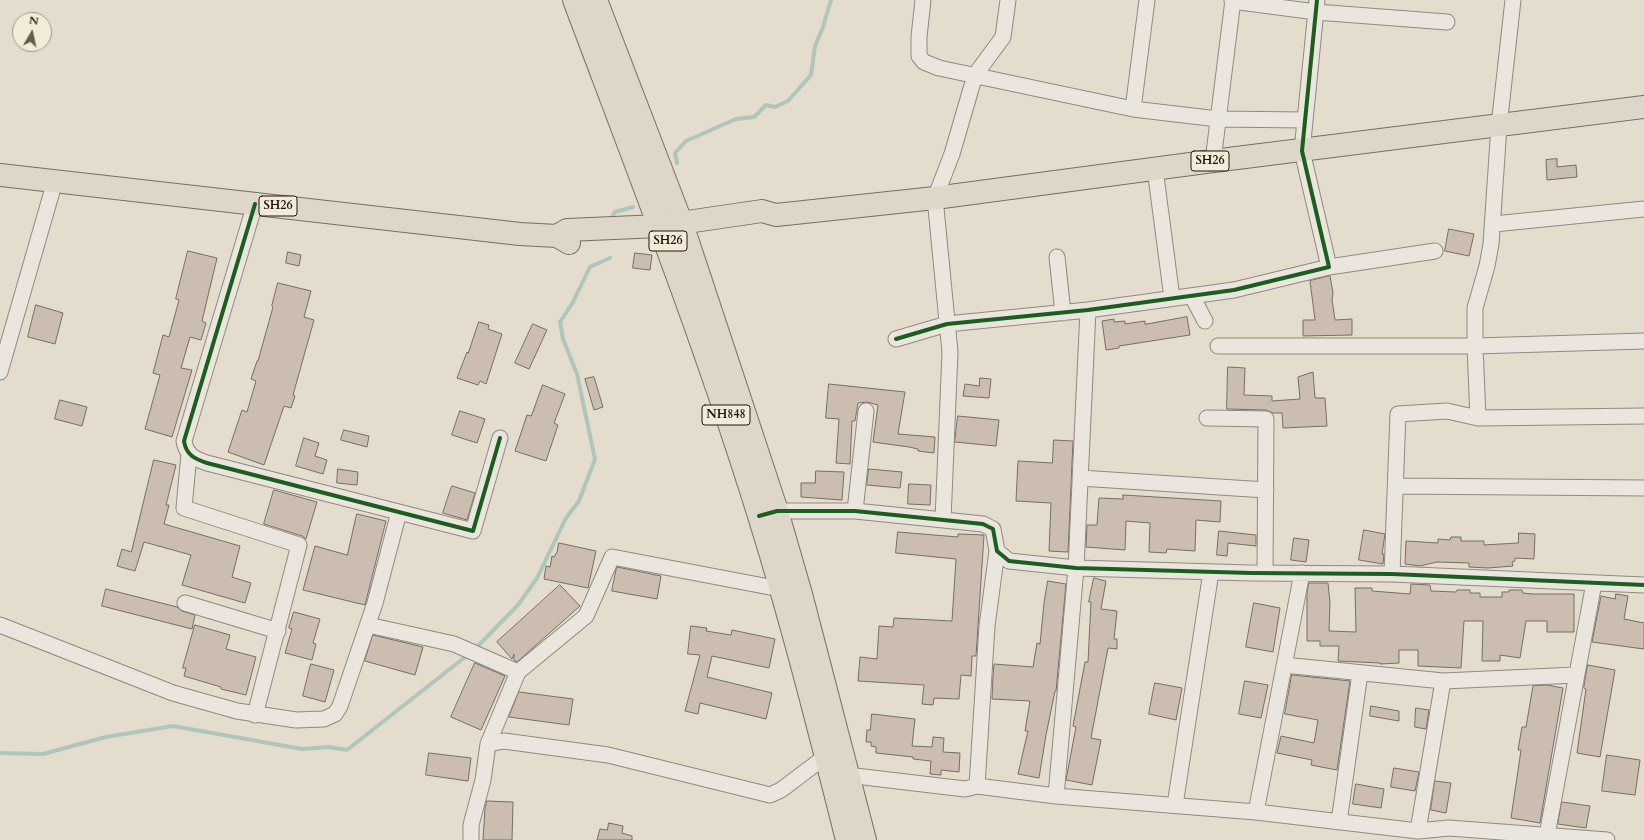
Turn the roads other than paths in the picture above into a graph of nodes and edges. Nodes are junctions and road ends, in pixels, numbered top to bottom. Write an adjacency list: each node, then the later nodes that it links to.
1 (574, 0): 26 (main road, NH848)
2 (596, 0): 25 (main road, NH848)
3 (923, 0): 10 (street)
4 (1008, 0): 10 (street)
5 (1147, 0): 12 (street)
6 (1512, 0): 15 (street)
7 (1232, 1): 8 (street); 13 (street)
8 (1317, 6): 9 (street); 14 (street)
9 (1447, 22)
10 (975, 75): 12 (street); 21 (street)
11 (1644, 107): 15 (main road, SH26)
12 (1133, 109): 13 (street)
13 (1218, 119): 14 (street); 17 (street)
14 (1305, 120): 16 (street)
15 (1499, 126): 16 (main road, SH26); 24 (street)
16 (1302, 150): 17 (main road, SH26); 29 (street)
17 (1213, 161): 18 (main road, SH26)
18 (1155, 170): 21 (main road, SH26); 31 (street)
19 (0, 175): 20 (main road, SH26)
20 (55, 181): 22 (main road, SH26); 40 (street)
21 (935, 198): 25 (main road, SH26); 35 (street)
22 (255, 204): 26 (main road, SH26); 46 (street)
23 (1644, 209): 24 (street)
24 (1494, 224): 39 (street)
25 (684, 231): 26 (main road, SH26); 53 (main road, NH848)
26 (662, 234): 53 (main road, NH848)
27 (1435, 251): 29 (street)
28 (1057, 257): 33 (street)
29 (1329, 268): 30 (street)
30 (1192, 296): 31 (street); 34 (street)
31 (1172, 298): 32 (street)
32 (1088, 310): 33 (street); 47 (street)
33 (1063, 312): 35 (street)
34 (1204, 321)
35 (947, 324): 36 (street); 54 (street)
36 (896, 339)
37 (1644, 340): 39 (street)
38 (1218, 346): 39 (street)
39 (1475, 346): 44 (street)
40 (0, 372)
41 (866, 411): 52 (street)
42 (1644, 416): 44 (street)
43 (1207, 418): 50 (street)
44 (1478, 418): 48 (street)
45 (500, 438): 51 (street)
46 (189, 454): 51 (street); 67 (street)
47 (1080, 478): 50 (street); 56 (street)
48 (1396, 486): 49 (street); 60 (street)
49 (1644, 488)
50 (1266, 490): 58 (street)
51 (398, 512): 66 (street)
52 (855, 512): 53 (street); 54 (street)
53 (768, 514): 63 (main road, NH848); 76 (main road, NH848)
54 (943, 520): 55 (street)
55 (997, 551): 56 (street); 77 (street)
56 (1076, 568): 57 (street); 78 (street)
57 (1211, 572): 58 (street); 79 (street)
58 (1264, 573): 59 (street)
59 (1302, 574): 60 (street); 68 (street)
60 (1392, 574): 61 (street)
61 (1594, 583): 62 (street); 71 (street)
62 (1644, 584)
63 (780, 589): 69 (street); 75 (main road, NH848)
64 (185, 602): 67 (street)
65 (0, 625): 73 (street)
66 (368, 625): 69 (street); 73 (street)
67 (278, 632): 73 (street)
68 (1284, 665): 70 (street); 80 (street)
69 (518, 672): 74 (street)
70 (1360, 673): 72 (street); 81 (street)
71 (1576, 675): 72 (street); 83 (street)
72 (1443, 681): 82 (street)
73 (256, 714)
74 (488, 744): 75 (street); 84 (street)
75 (826, 756): 85 (main road, NH848)
76 (847, 775): 77 (street); 86 (main road, NH848)
77 (977, 786): 78 (street)
78 (1056, 796): 79 (street)
79 (1175, 805): 80 (street)
80 (1256, 812): 81 (street)
81 (1339, 822): 82 (street)
82 (1418, 831): 83 (street)
83 (1546, 835): 87 (street)
84 (471, 840)
85 (847, 840)
86 (865, 840)
87 (1607, 840)

